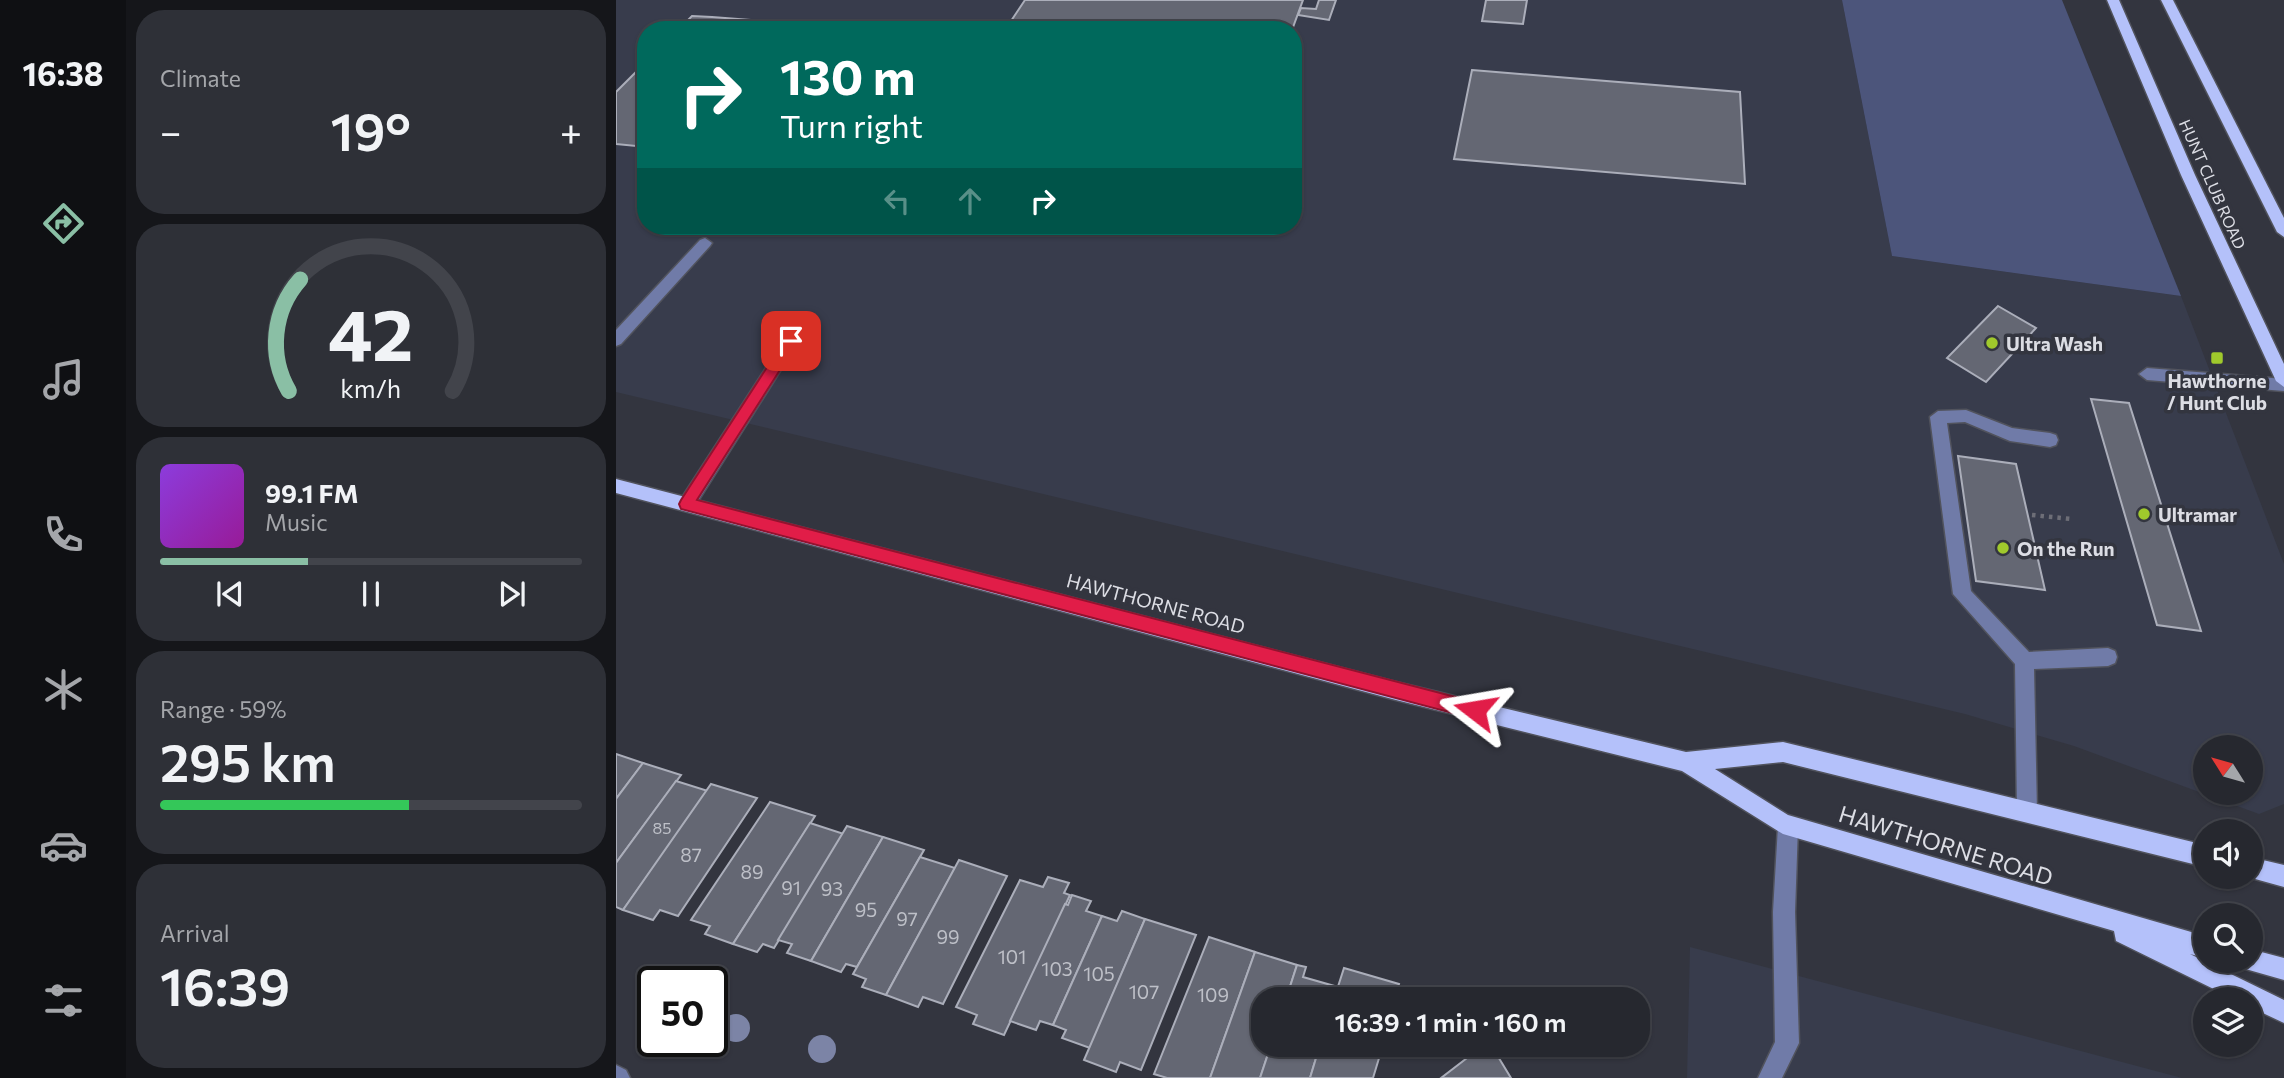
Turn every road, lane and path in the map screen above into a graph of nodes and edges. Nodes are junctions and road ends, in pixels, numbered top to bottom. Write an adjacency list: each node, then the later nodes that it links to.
1 (2113, 0): 8 (main road, HUNT CLUB ROAD)
2 (2167, 0): 3 (main road, HUNT CLUB ROAD)
3 (2284, 232)
4 (705, 243): 6 (lane)
5 (806, 318): 11 (lane)
6 (616, 340)
7 (2147, 374): 8 (lane)
8 (2284, 383)
9 (2050, 440): 15 (lane)
10 (616, 486): 11 (main road, HAWTHORNE ROAD)
11 (687, 504): 16 (main road, HAWTHORNE ROAD)
12 (2032, 515): 13 (path)
13 (2071, 519)
14 (2108, 657): 15 (lane)
15 (2025, 661): 17 (lane)
16 (1686, 762): 17 (main road, HAWTHORNE ROAD); 18 (main road, HAWTHORNE ROAD)
17 (2027, 812): 19 (main road, HAWTHORNE ROAD)
18 (1788, 826): 22 (main road, HAWTHORNE ROAD); 27 (lane)
19 (2193, 853)
20 (2263, 870): 21 (main road)
21 (2284, 876)
22 (2090, 916): 23 (main road, HAWTHORNE ROAD); 26 (main road)
23 (2193, 944)
24 (2263, 963): 25 (main road)
25 (2284, 969)
26 (2284, 1012)
27 (1770, 1078)

